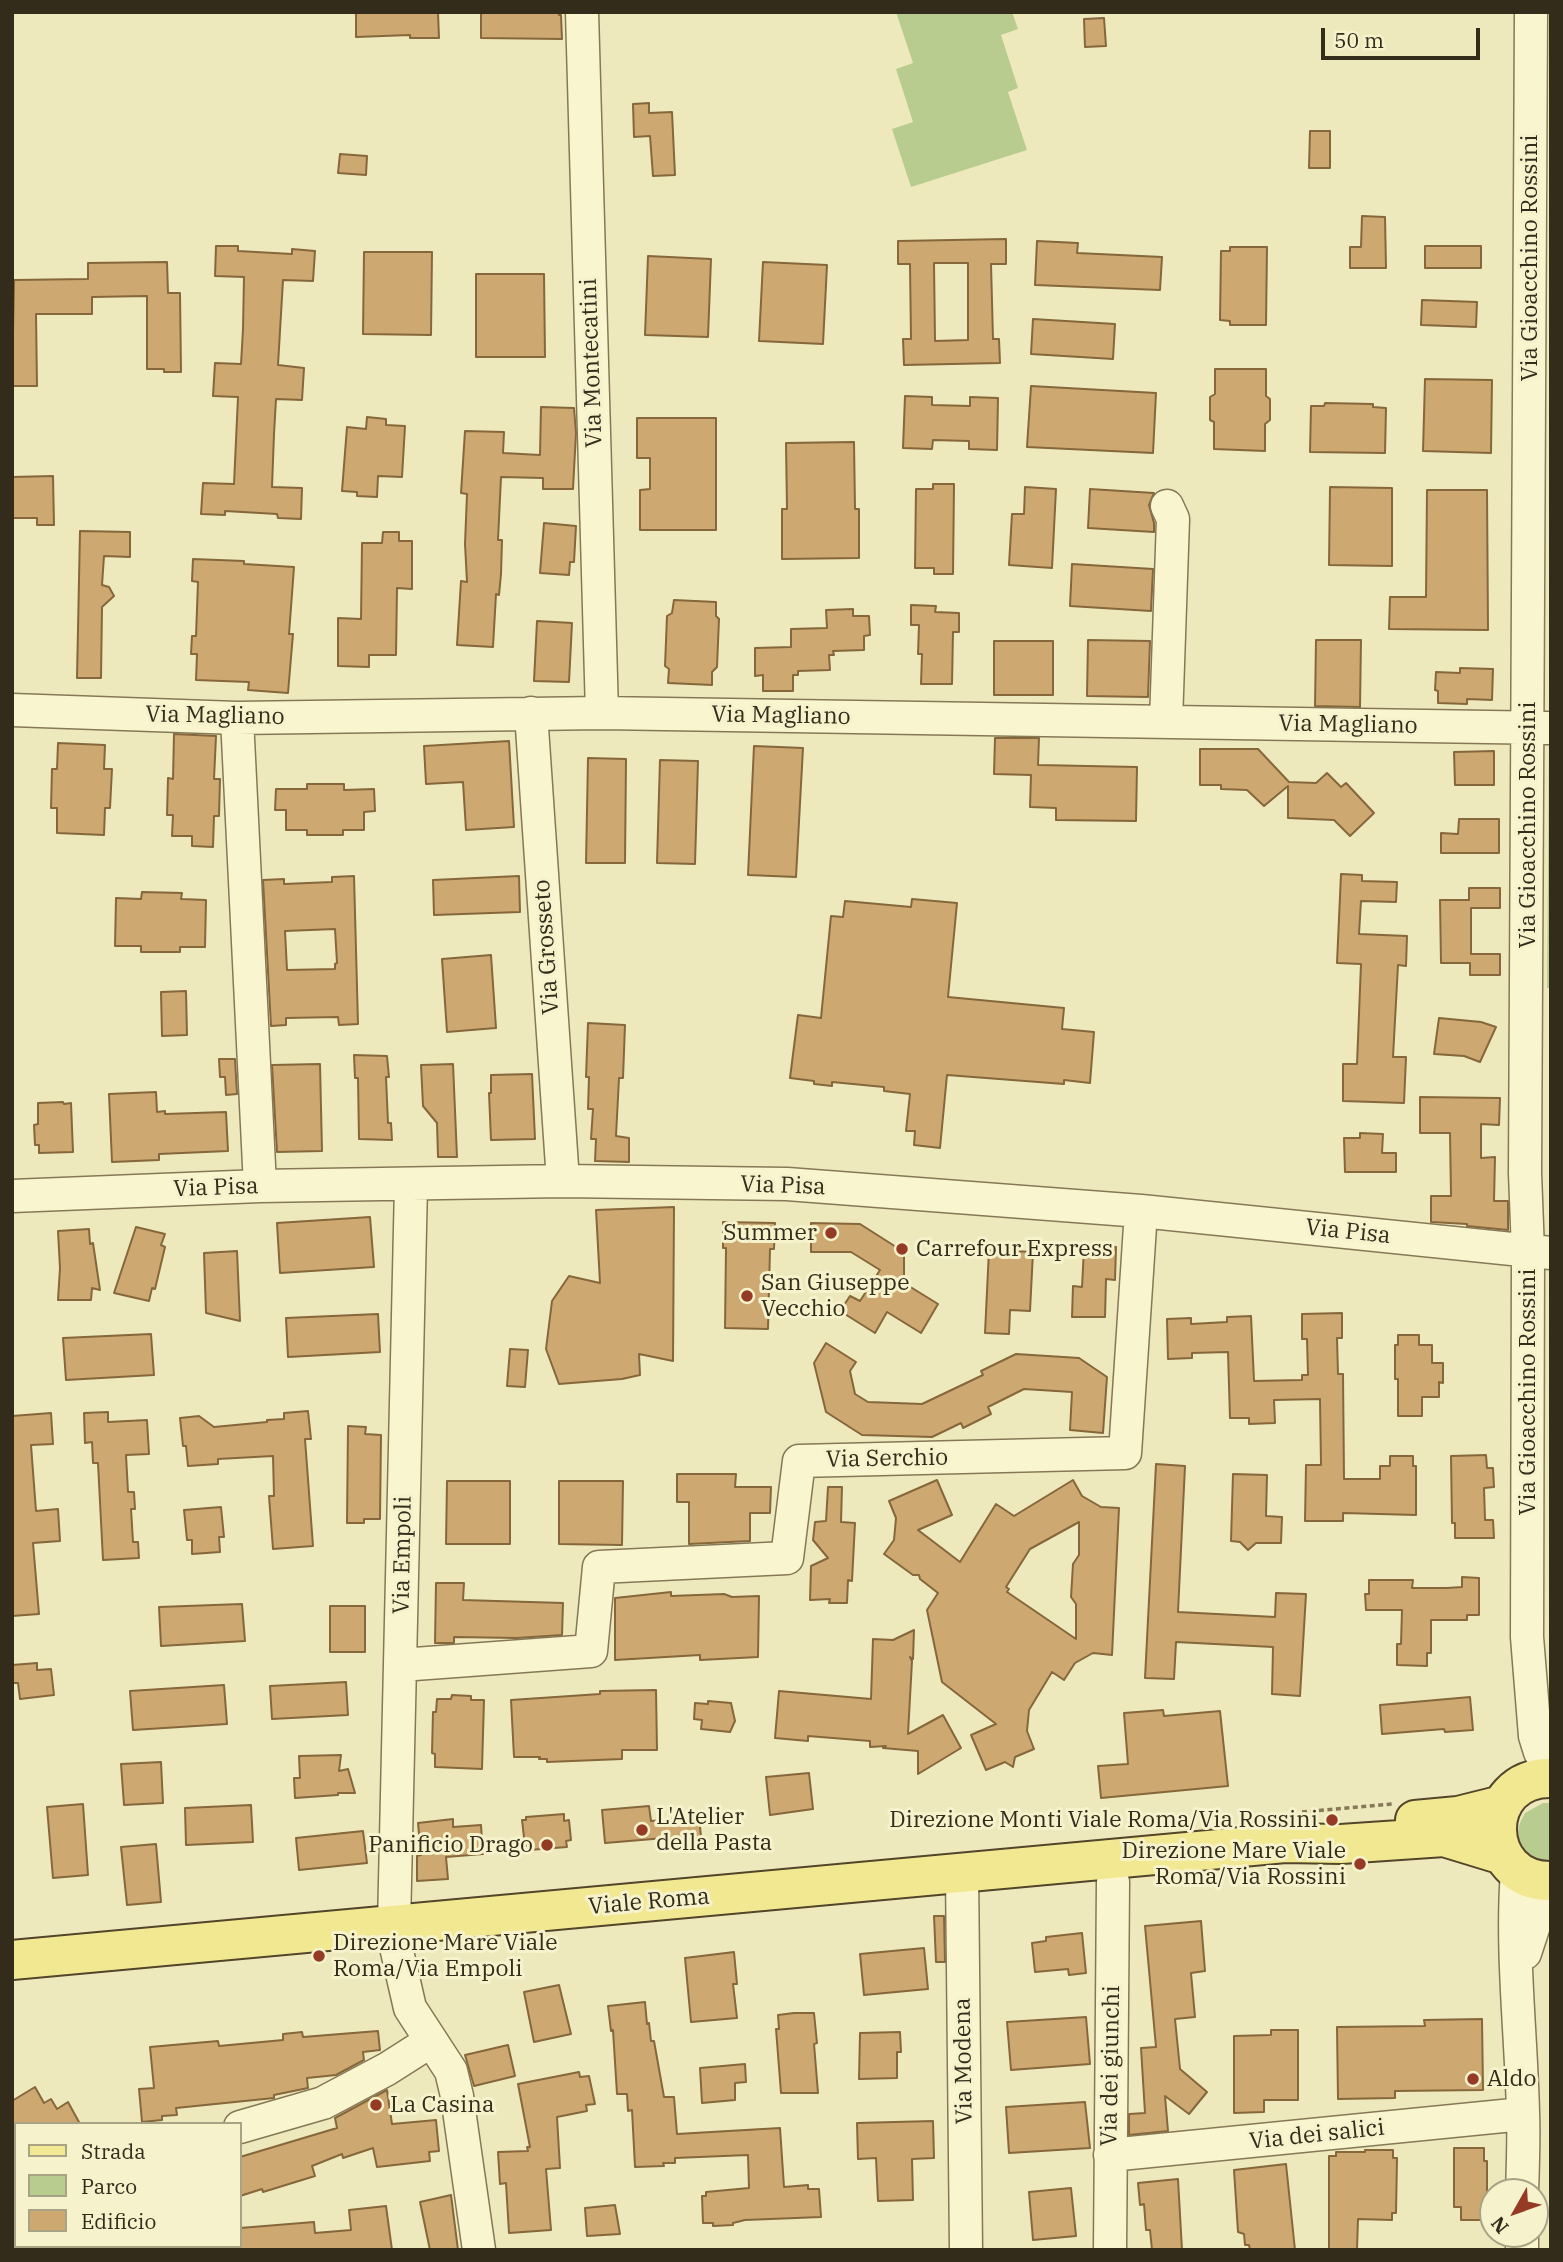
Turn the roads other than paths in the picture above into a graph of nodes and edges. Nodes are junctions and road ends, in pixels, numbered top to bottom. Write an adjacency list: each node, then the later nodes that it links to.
1 (582, 12): 6 (street, Via Montecatini)
2 (1531, 12): 9 (street, Via Gioacchino Rossini)
3 (1167, 506): 8 (street)
4 (12, 710): 7 (street, Via Magliano)
5 (531, 713): 6 (street, Via Magliano); 7 (street, Via Magliano); 10 (street, Via Grosseto)
6 (602, 713): 8 (street, Via Magliano)
7 (237, 718): 12 (street)
8 (1167, 722): 9 (street, Via Magliano)
9 (1540, 728): 15 (street, Via Gioacchino Rossini)
10 (563, 1181): 11 (street, Via Pisa); 14 (street, Via Pisa)
11 (411, 1185): 12 (street, Via Pisa); 16 (street, Via Empoli)
12 (260, 1186): 13 (street, Via Pisa)
13 (12, 1196)
14 (1141, 1211): 15 (street, Via Pisa); 16 (street, Via Serchio)
15 (1539, 1252): 17 (street, Via Gioacchino Rossini)
16 (401, 1665): 22 (street, Via Empoli)
17 (1531, 1784): 18 (main road, Viale Roma); 20 (main road)
18 (1285, 1843): 19 (main road, Viale Roma); 20 (main road, Viale Roma)
19 (962, 1873): 22 (main road, Viale Roma); 30 (street, Via Modena)
20 (1530, 1873): 25 (street)
21 (1113, 1882): 27 (street, Via dei giunchi)
22 (394, 1925): 23 (main road, Viale Roma); 24 (street, Via Empoli)
23 (12, 1960)
24 (431, 2041): 26 (street); 29 (street, Via Empoli)
25 (1524, 2114): 27 (street, Via dei salici); 28 (street)
26 (242, 2126)
27 (1110, 2155): 31 (street, Via dei giunchi)
28 (1522, 2178)
29 (479, 2250)
30 (966, 2250)
31 (1110, 2250)

